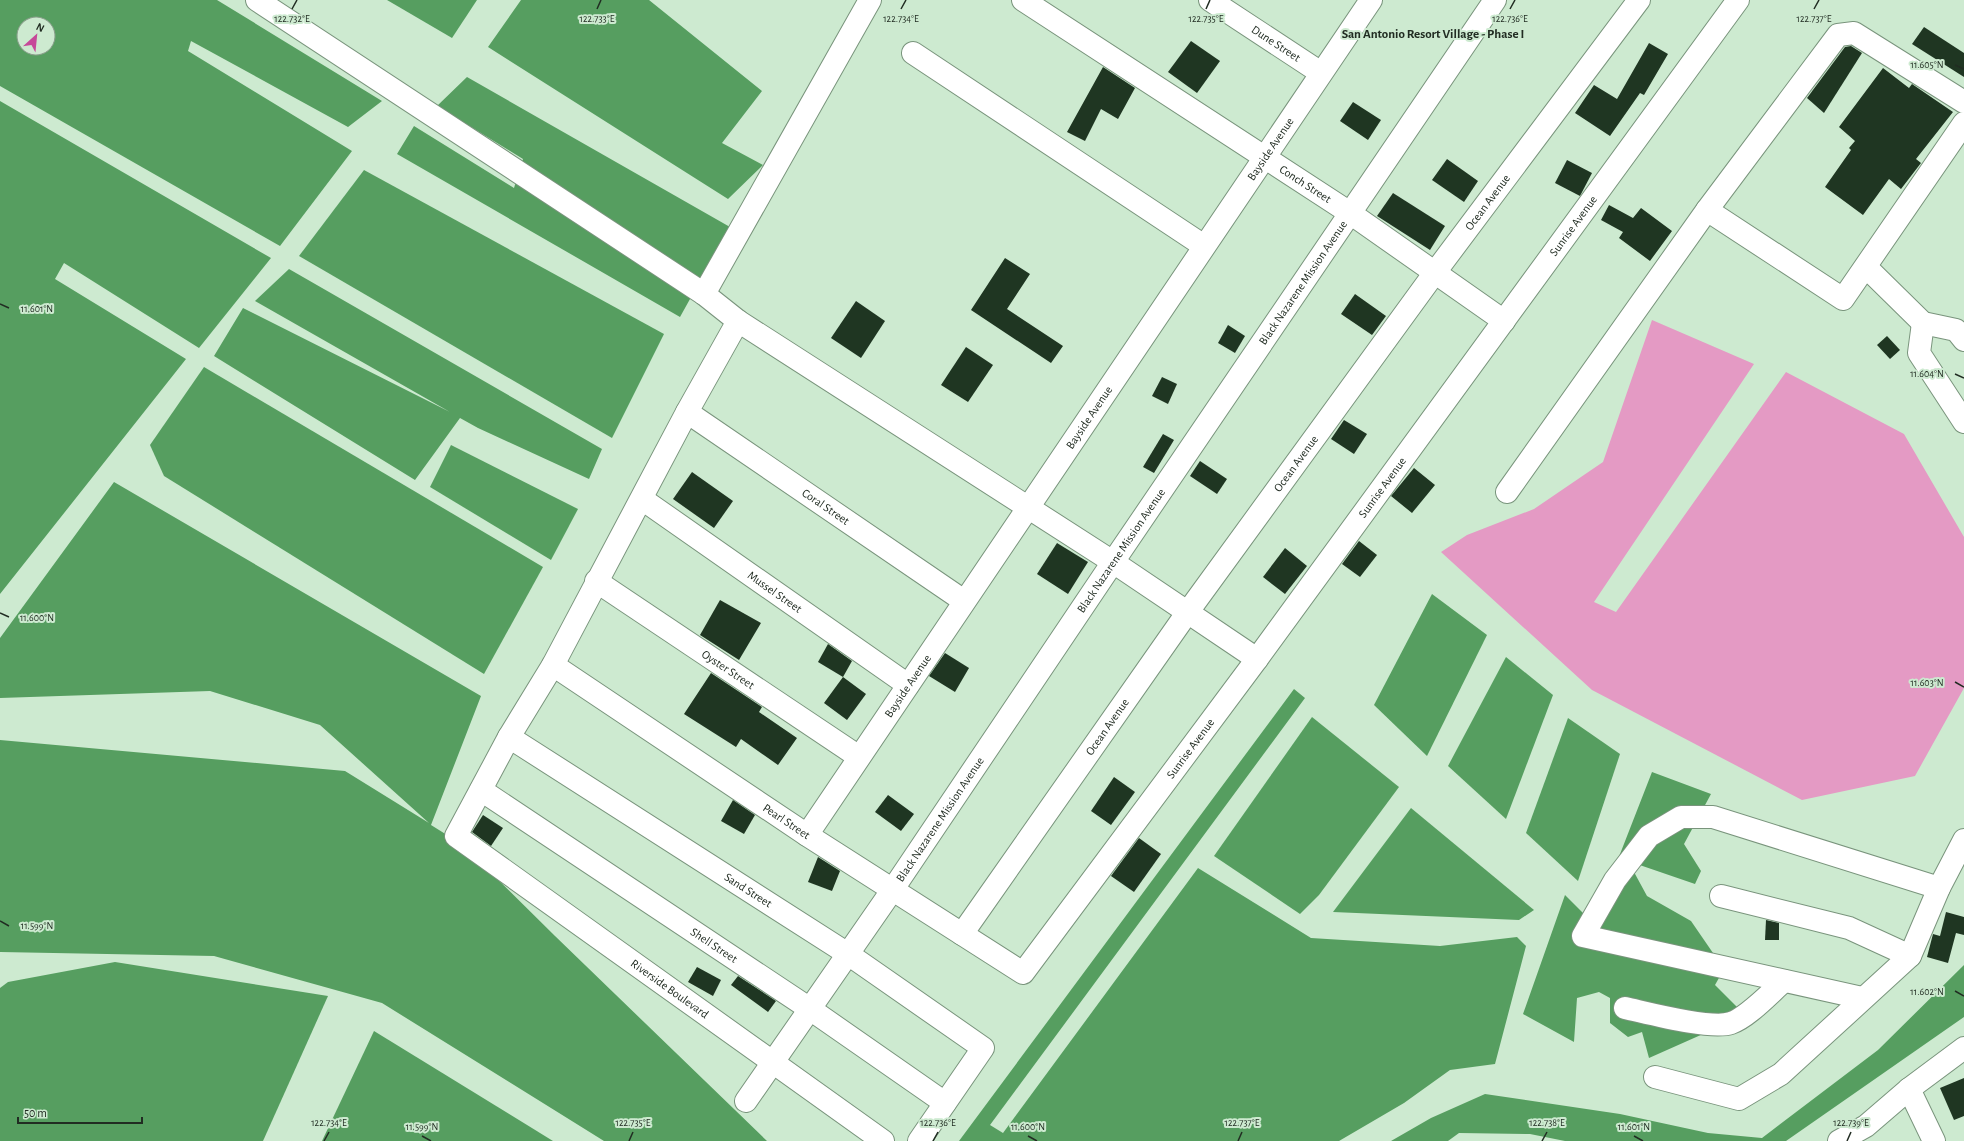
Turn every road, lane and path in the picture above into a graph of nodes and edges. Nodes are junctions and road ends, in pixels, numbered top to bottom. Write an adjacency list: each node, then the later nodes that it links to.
1 (258, 0): 19 (street)
2 (870, 0): 19 (street)
3 (1023, 0): 13 (street, Conch Street)
4 (1210, 0): 10 (street, Dune Street)
5 (1371, 0): 10 (street, Bayside Avenue)
6 (1495, 0): 15 (street, Black Nazarene Mission Avenue)
7 (1639, 0): 18 (street, Ocean Avenue)
8 (1738, 0): 21 (street, Sunrise Avenue)
9 (913, 53): 16 (street)
10 (1322, 73): 13 (street, Bayside Avenue)
11 (1964, 102): 14 (street)
12 (1964, 123): 17 (street)
13 (1264, 158): 15 (street, Conch Street); 16 (street, Bayside Avenue)
14 (1707, 210): 17 (street); 26 (street)
15 (1350, 213): 18 (street, Conch Street); 29 (street, Black Nazarene Mission Avenue)
16 (1204, 246): 28 (street, Bayside Avenue)
17 (1866, 267): 22 (street)
18 (1436, 271): 21 (street, Conch Street); 32 (street, Ocean Avenue)
19 (704, 294): 20 (street)
20 (738, 321): 24 (street); 28 (street)
21 (1504, 321): 33 (street, Sunrise Avenue)
22 (1923, 323): 23 (street); 25 (street)
23 (1964, 340)
24 (687, 412): 27 (street); 31 (street, Coral Street)
25 (1964, 422)
26 (1507, 492)
27 (642, 499): 30 (street); 35 (street, Mussel Street)
28 (1027, 508): 29 (street); 31 (street, Bayside Avenue)
29 (1113, 562): 32 (street); 42 (street, Black Nazarene Mission Avenue)
30 (596, 581): 34 (street); 37 (street, Oyster Street)
31 (964, 601): 35 (street, Bayside Avenue)
32 (1187, 613): 33 (street); 44 (street, Ocean Avenue)
33 (1256, 659): 47 (street, Sunrise Avenue)
34 (553, 665): 36 (street); 39 (street, Pearl Street)
35 (908, 685): 37 (street, Bayside Avenue)
36 (509, 737): 38 (street); 45 (street, Sand Street)
37 (859, 757): 39 (street, Bayside Avenue)
38 (481, 790): 51 (street, Shell Street); 53 (street, Riverside Boulevard)
39 (807, 835): 42 (street, Pearl Street)
40 (1964, 840): 41 (street)
41 (1940, 888): 46 (street); 48 (street)
42 (893, 889): 44 (street, Pearl Street); 45 (street, Black Nazarene Mission Avenue)
43 (1721, 896): 46 (street)
44 (962, 934): 47 (street, Pearl Street)
45 (848, 954): 51 (street, Black Nazarene Mission Avenue); 57 (street, Sand Street)
46 (1910, 956): 49 (street)
47 (1023, 973)
48 (1784, 981): 49 (street); 50 (street)
49 (1862, 998): 54 (street)
50 (1625, 1008)
51 (810, 1009): 53 (street, Black Nazarene Mission Avenue); 57 (street, Shell Street)
52 (1962, 1056): 55 (street)
53 (773, 1061): 56 (street, Black Nazarene Mission Avenue); 59 (street, Riverside Boulevard)
54 (1655, 1077)
55 (1909, 1089): 58 (street); 62 (street)
56 (746, 1101)
57 (945, 1103): 60 (street)
58 (1870, 1133): 61 (street)
59 (883, 1141)
60 (919, 1141)
61 (1838, 1141)
62 (1934, 1141)

